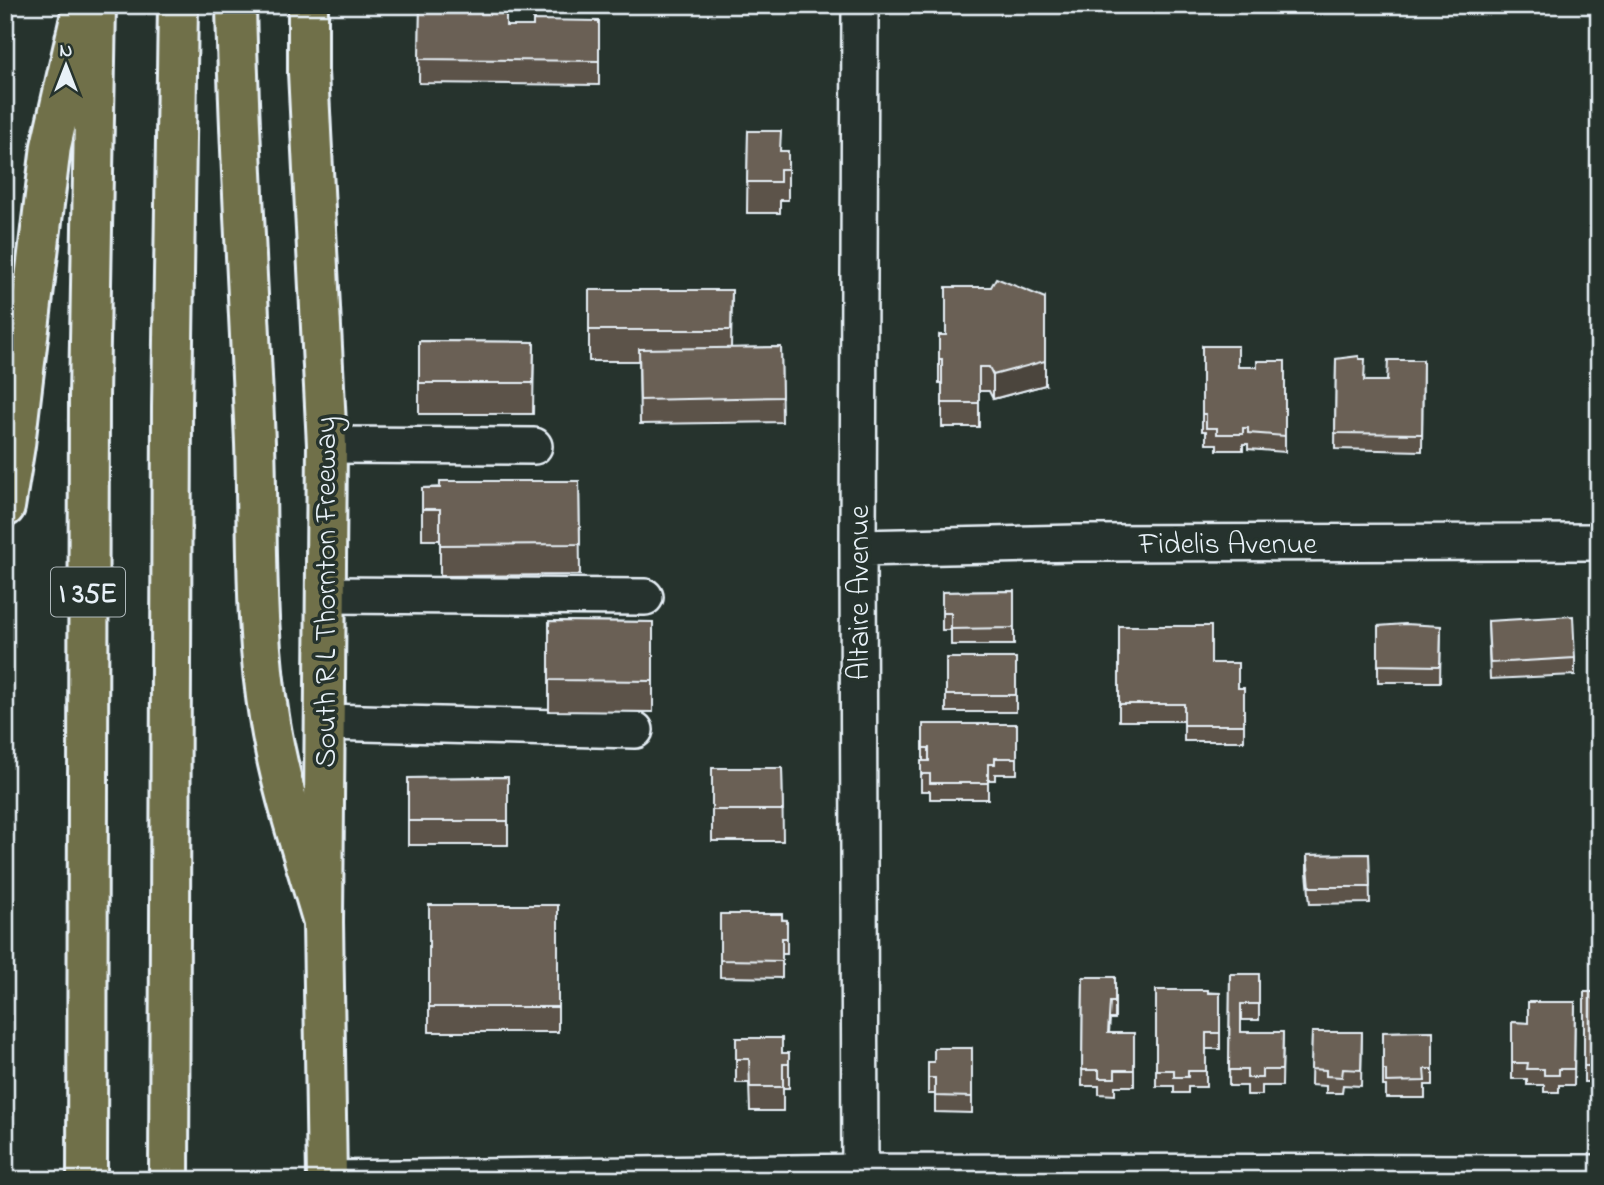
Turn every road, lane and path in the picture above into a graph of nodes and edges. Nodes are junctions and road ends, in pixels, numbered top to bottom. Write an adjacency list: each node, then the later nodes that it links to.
1 (83, 5): 9 (main road)
2 (96, 5): 20 (main road, I 35E)
3 (178, 5): 21 (main road)
4 (236, 5): 16 (main road)
5 (308, 5): 7 (main road, South R L Thornton Freeway)
6 (860, 5): 11 (street, Altaire Avenue)
7 (327, 445): 8 (street); 12 (main road, South R L Thornton Freeway)
8 (534, 446)
9 (5, 507)
10 (1599, 542): 11 (street, Fidelis Avenue)
11 (858, 548): 18 (street, Altaire Avenue)
12 (326, 595): 13 (street); 14 (main road, South R L Thornton Freeway)
13 (645, 597)
14 (325, 722): 15 (street); 16 (main road, South R L Thornton Freeway)
15 (635, 730)
16 (323, 922): 19 (main road, South R L Thornton Freeway)
17 (1599, 1172): 18 (street)
18 (860, 1176): 19 (street)
19 (327, 1179)
20 (87, 1180)
21 (169, 1180)

